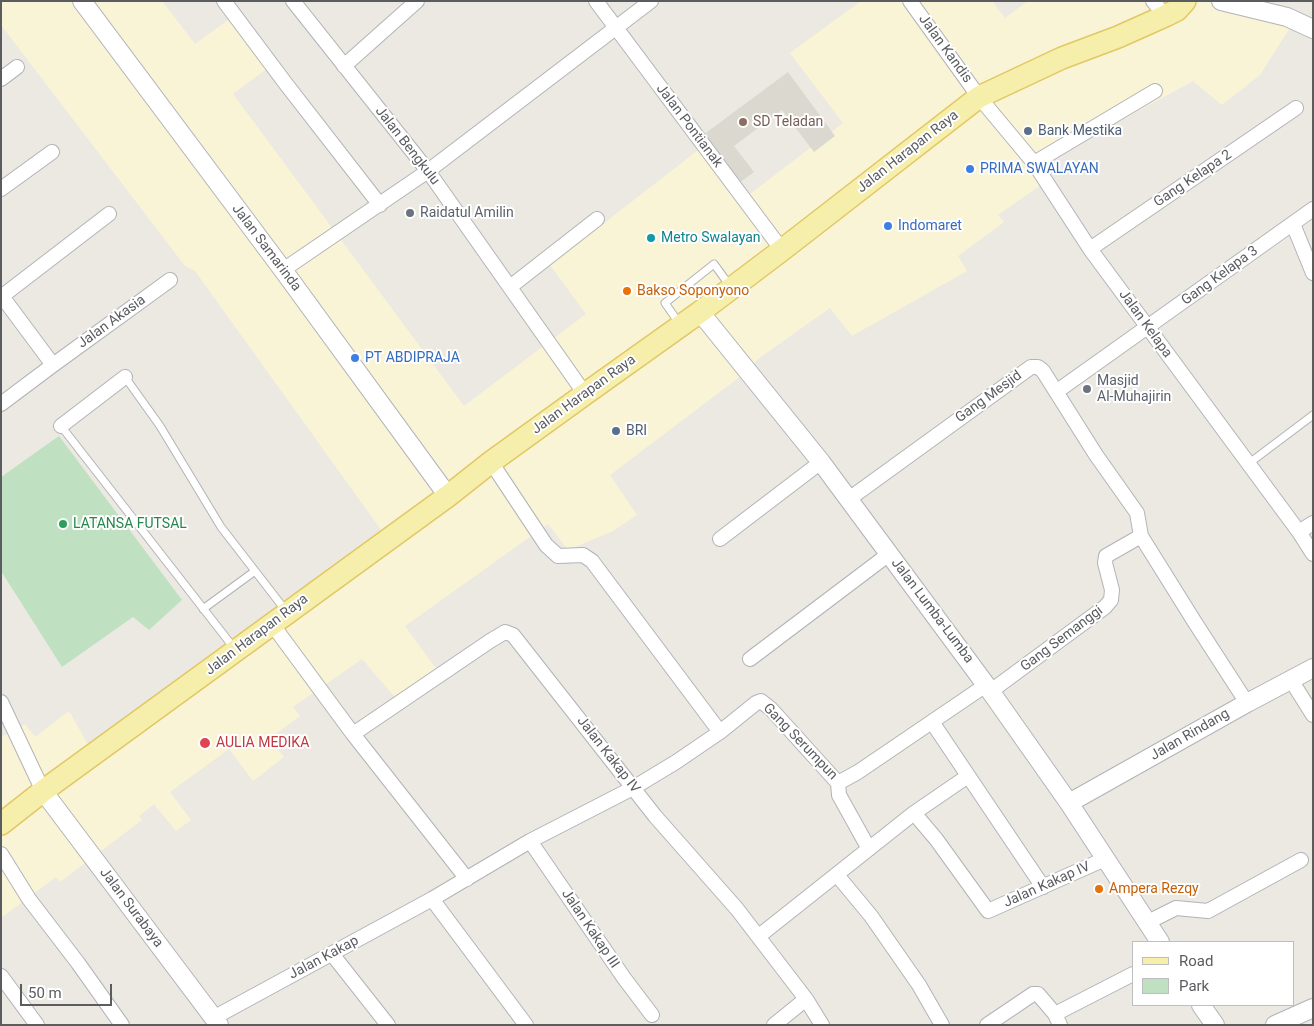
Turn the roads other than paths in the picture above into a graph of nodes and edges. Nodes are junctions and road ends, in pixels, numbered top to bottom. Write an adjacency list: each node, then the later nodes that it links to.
1 (82, 1): 30 (street, Jalan Samarinda)
2 (224, 1): 23 (street)
3 (294, 1): 13 (street, Jalan Bengkulu)
4 (417, 1): 13 (street)
5 (596, 1): 11 (street, Jalan Pontianak)
6 (651, 1): 11 (street)
7 (910, 1): 17 (street, Jalan Kandis)
8 (1185, 1): 10 (main road, Jalan Harapan Raya)
9 (1221, 1): 12 (street)
10 (1159, 9): 17 (main road, Jalan Harapan Raya)
11 (616, 28): 21 (street); 29 (street, Jalan Pontianak)
12 (1313, 29)
13 (344, 66): 21 (street, Jalan Bengkulu)
14 (17, 67): 15 (street)
15 (1, 79)
16 (1155, 91): 20 (street)
17 (979, 97): 20 (street, Jalan Kelapa); 29 (main road, Jalan Harapan Raya)
18 (1296, 108): 28 (street, Gang Kelapa 2)
19 (52, 152): 22 (street)
20 (1034, 164): 28 (street, Jalan Kelapa)
21 (428, 171): 23 (street); 33 (street, Jalan Bengkulu)
22 (1, 189)
23 (380, 205): 30 (street)
24 (1313, 209): 27 (street, Gang Kelapa 3)
25 (109, 214): 35 (street)
26 (597, 219): 33 (street)
27 (1293, 224): 31 (street); 38 (street, Gang Kelapa 3)
28 (1090, 249): 38 (street, Jalan Kelapa)
29 (782, 250): 34 (main road, Jalan Harapan Raya)
30 (283, 270): 49 (street, Jalan Samarinda)
31 (1313, 274)
32 (170, 280): 39 (street, Jalan Akasia)
33 (510, 287): 42 (street, Jalan Bengkulu)
34 (731, 288): 36 (main road, Jalan Harapan Raya); 37 (lane)
35 (2, 296): 39 (street)
36 (700, 312): 37 (main road, Jalan Harapan Raya); 47 (street, Jalan Lumba-Lumba)
37 (681, 325): 42 (main road, Jalan Harapan Raya)
38 (1148, 327): 41 (street); 48 (street, Jalan Kelapa)
39 (53, 365): 43 (street, Jalan Akasia)
40 (125, 377): 45 (street); 57 (lane)
41 (1056, 392): 50 (street, Gang Mesjid); 53 (street)
42 (585, 394): 46 (main road, Jalan Harapan Raya)
43 (1, 404)
44 (1313, 415): 48 (lane)
45 (61, 426): 58 (lane)
46 (491, 462): 49 (main road, Jalan Harapan Raya); 69 (street)
47 (821, 462): 50 (street, Jalan Lumba-Lumba); 54 (street)
48 (1248, 464): 52 (street, Jalan Kelapa)
49 (448, 496): 59 (main road, Jalan Harapan Raya)
50 (849, 499): 55 (street, Jalan Lumba-Lumba)
51 (1313, 523): 52 (street)
52 (1298, 532): 56 (street, Jalan Kelapa)
53 (1142, 536): 64 (street, Gang Semanggi); 66 (street)
54 (720, 539)
55 (889, 554): 61 (street); 64 (street, Jalan Lumba-Lumba)
56 (1313, 554)
57 (255, 571): 58 (lane); 59 (lane)
58 (204, 609): 60 (lane)
59 (280, 618): 60 (main road, Jalan Harapan Raya); 70 (street)
60 (236, 651): 74 (main road, Jalan Harapan Raya)
61 (750, 659)
62 (1313, 668): 63 (street, Jalan Rindang)
63 (1291, 680): 66 (street, Jalan Rindang); 67 (street)
64 (989, 688): 68 (street, Gang Serumpun); 75 (street, Jalan Lumba-Lumba)
65 (1, 702): 74 (street)
66 (1247, 702): 75 (street, Jalan Rindang)
67 (1313, 715)
68 (932, 722): 71 (street); 72 (street, Gang Serumpun)
69 (720, 732): 72 (street, Gang Serumpun); 73 (street, Jalan Kakap)
70 (353, 734): 73 (street, Jalan Kakap IV); 84 (street)
71 (968, 776): 76 (street); 85 (street)
72 (838, 783): 79 (street)
73 (633, 788): 78 (street, Jalan Kakap); 88 (street, Jalan Kakap IV)
74 (43, 791): 77 (main road, Jalan Harapan Raya); 98 (street, Jalan Surabaya)
75 (1069, 804): 81 (street, Jalan Lumba-Lumba)
76 (914, 813): 79 (street); 85 (street, Jalan Kakap IV)
77 (1, 824)
78 (530, 841): 84 (street, Jalan Kakap); 96 (street, Jalan Kakap III)
79 (869, 850): 83 (street)
80 (1, 854): 100 (street)
81 (1105, 858): 85 (street, Jalan Kakap IV); 87 (street, Jalan Lumba-Lumba)
82 (1301, 860): 87 (street)
83 (837, 875): 88 (street); 105 (street)
84 (467, 879): 86 (street, Jalan Kakap)
85 (1043, 887)
86 (432, 898): 90 (street, Jalan Kakap); 102 (street)
87 (1148, 922): 89 (street, Jalan Lumba-Lumba)
88 (759, 936): 93 (street, Jalan Kakap IV)
89 (1159, 941)
90 (332, 954): 98 (street, Jalan Kakap); 101 (street)
91 (1132, 975): 97 (street)
92 (1, 976): 99 (street)
93 (806, 1000): 103 (street); 104 (street, Jalan Kakap IV)
94 (1202, 1006): 107 (street)
95 (1313, 1008): 108 (street)
96 (652, 1015)
97 (1058, 1019): 106 (street)
98 (217, 1021)
99 (36, 1025)
100 (122, 1025)
101 (388, 1025)
102 (526, 1025)
103 (774, 1025)
104 (822, 1025)
105 (942, 1025)
106 (987, 1025)
107 (1215, 1025)
108 (1275, 1025)

